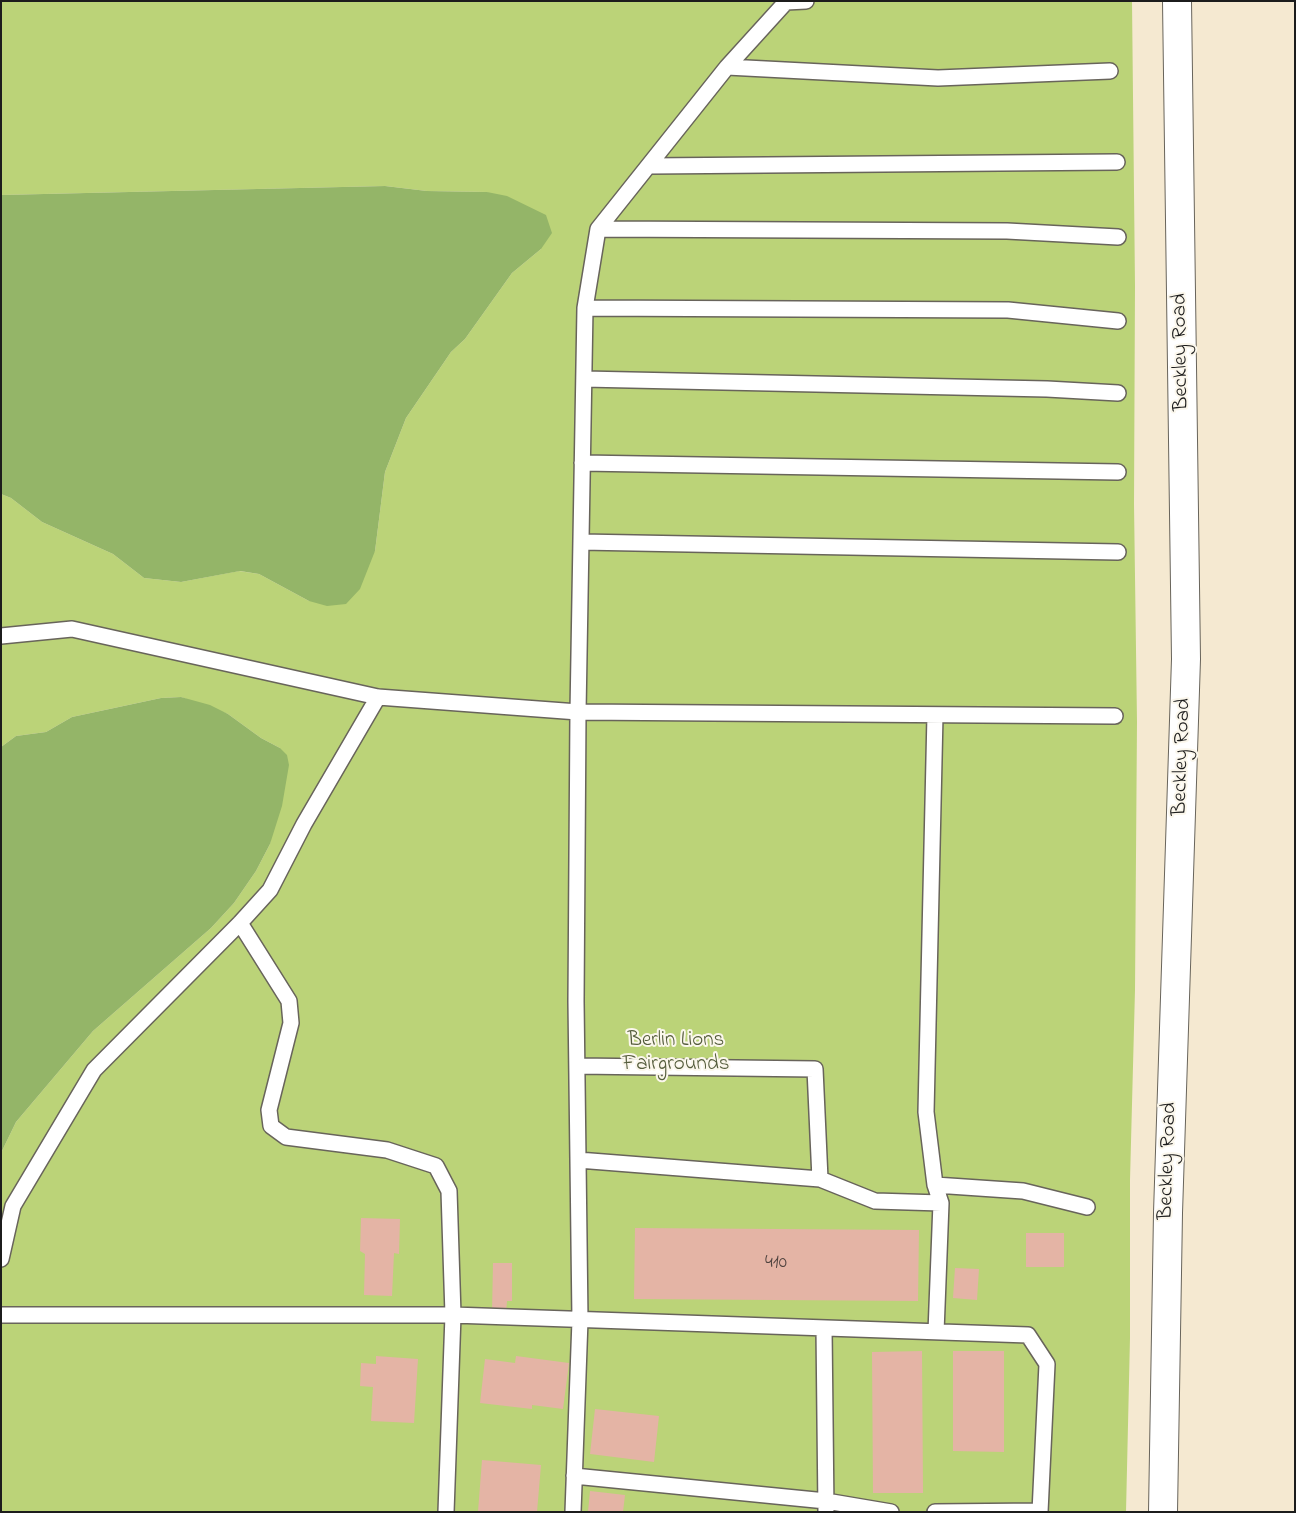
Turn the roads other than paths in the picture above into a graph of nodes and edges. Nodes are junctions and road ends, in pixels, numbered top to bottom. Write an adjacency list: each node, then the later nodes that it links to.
1 (806, 1): 3 (lane)
2 (1178, 1): 42 (street, Beckley Road)
3 (728, 67): 4 (lane); 6 (lane)
4 (1110, 71)
5 (1117, 162): 6 (lane)
6 (649, 166): 7 (lane)
7 (598, 229): 8 (lane); 9 (lane)
8 (1118, 237)
9 (585, 308): 10 (lane); 11 (lane)
10 (1118, 321)
11 (584, 379): 12 (lane); 13 (lane)
12 (1118, 393)
13 (582, 463): 14 (lane); 15 (lane)
14 (1118, 472)
15 (581, 542): 16 (lane); 19 (lane)
16 (1118, 552)
17 (1, 636): 18 (lane)
18 (378, 698): 19 (lane); 22 (lane)
19 (578, 712): 20 (lane); 23 (lane)
20 (935, 715): 21 (lane); 26 (lane)
21 (1115, 716)
22 (240, 923): 29 (lane); 31 (lane)
23 (577, 1066): 24 (lane); 25 (lane)
24 (578, 1160): 25 (lane); 32 (lane)
25 (820, 1179): 27 (lane)
26 (936, 1185): 27 (lane); 28 (lane)
27 (941, 1202): 34 (lane)
28 (1087, 1207)
29 (1, 1259)
30 (1, 1315): 31 (lane)
31 (453, 1315): 32 (lane); 38 (lane)
32 (580, 1320): 33 (lane); 35 (lane)
33 (824, 1328): 34 (lane); 36 (lane)
34 (936, 1332): 37 (lane)
35 (574, 1476): 36 (lane); 39 (lane)
36 (826, 1506): 40 (lane)
37 (1040, 1511): 41 (lane)
38 (446, 1512)
39 (572, 1512)
40 (891, 1512)
41 (935, 1512)
42 (1163, 1512)

